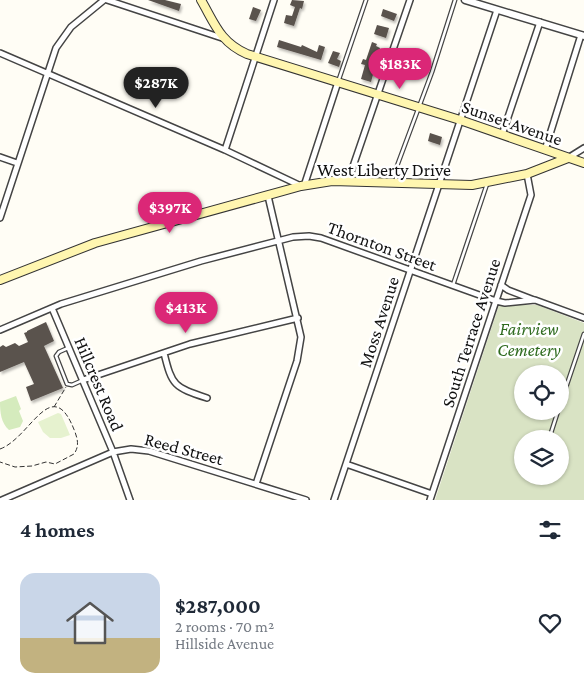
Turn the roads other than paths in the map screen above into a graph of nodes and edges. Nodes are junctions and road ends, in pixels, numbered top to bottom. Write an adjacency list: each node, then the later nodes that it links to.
1 (106, 0): 11 (street, Sunset Avenue); 14 (street)
2 (201, 0): 11 (main road)
3 (274, 0): 13 (street)
4 (366, 0): 15 (lane)
5 (410, 0): 16 (street)
6 (454, 0): 17 (lane)
7 (465, 0): 8 (street)
8 (497, 10): 9 (street); 18 (street, Moss Avenue)
9 (540, 22): 10 (street); 19 (street)
10 (583, 36): 22 (street)
11 (222, 38): 13 (main road, Sunset Avenue)
12 (0, 54): 14 (street)
13 (254, 57): 15 (main road, Sunset Avenue); 21 (street)
14 (47, 74): 21 (street); 25 (street)
15 (338, 82): 16 (main road, Sunset Avenue); 32 (street)
16 (378, 95): 17 (main road, Sunset Avenue); 28 (street)
17 (419, 107): 18 (main road, Sunset Avenue); 29 (lane)
18 (460, 120): 19 (main road, Sunset Avenue); 31 (street, Moss Avenue)
19 (502, 135): 22 (main road, Sunset Avenue)
20 (584, 148): 24 (street)
21 (225, 150): 32 (street)
22 (545, 150): 24 (main road, Sunset Avenue)
23 (0, 157): 25 (street)
24 (568, 158): 26 (main road, Sunset Avenue); 27 (main road, West Liberty Drive)
25 (17, 163): 34 (street)
26 (584, 163)
27 (527, 174): 30 (main road, West Liberty Drive); 38 (street, South Terrace Avenue)
28 (348, 181): 29 (main road, West Liberty Drive); 32 (main road, West Liberty Drive)
29 (396, 182): 31 (main road, West Liberty Drive)
30 (487, 182): 31 (main road, West Liberty Drive); 39 (lane)
31 (438, 184): 36 (street, Moss Avenue)
32 (303, 186): 33 (main road, West Liberty Drive)
33 (268, 196): 35 (street); 37 (main road, West Liberty Drive)
34 (0, 218)
35 (279, 240): 36 (street, Thornton Street); 42 (street, Thornton Street); 43 (street)
36 (410, 271): 39 (street, Thornton Street); 53 (street, Moss Avenue)
37 (0, 280)
38 (501, 285): 40 (street); 41 (street, South Terrace Avenue)
39 (453, 287): 41 (street, Thornton Street)
40 (535, 300): 41 (street, Thornton Street); 44 (street)
41 (496, 301): 55 (street, South Terrace Avenue)
42 (52, 308): 45 (street, Thornton Street); 47 (street, Hillcrest Road)
43 (298, 318): 48 (street); 54 (street)
44 (584, 318)
45 (0, 330)
46 (584, 334): 49 (lane)
47 (69, 347): 50 (street, Hillcrest Road); 50 (lane)
48 (164, 353): 50 (street); 51 (street)
49 (569, 378)
50 (83, 380): 52 (street, Hillcrest Road)
51 (207, 398)
52 (113, 452): 54 (street, Reed Street); 56 (street, Reed Street); 57 (street, Hillcrest Road)
53 (346, 464): 55 (street); 59 (street, Moss Avenue)
54 (256, 484): 58 (street, Reed Street)
55 (432, 494): 60 (street, South Terrace Avenue)
56 (2, 500)
57 (130, 500)
58 (306, 500)
59 (334, 500)
60 (430, 500)

